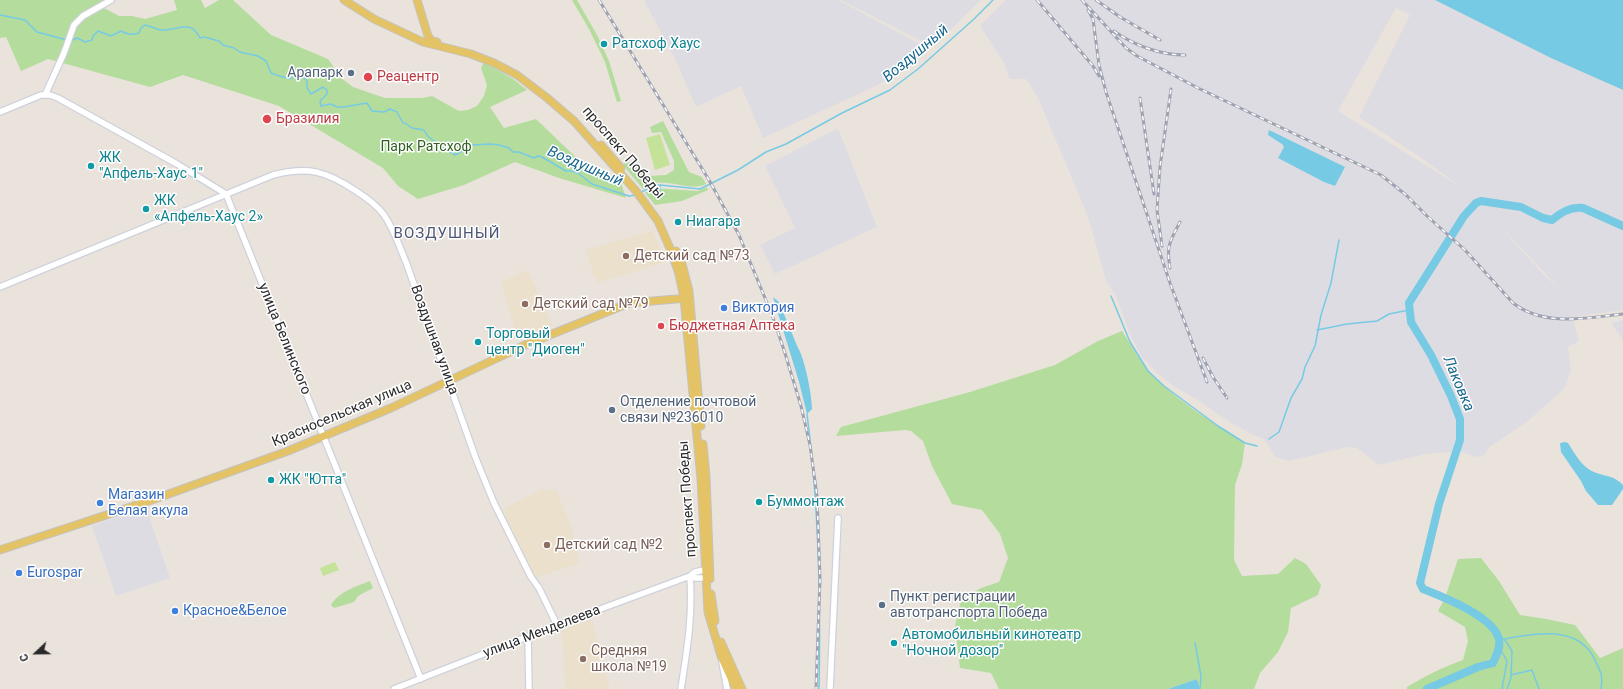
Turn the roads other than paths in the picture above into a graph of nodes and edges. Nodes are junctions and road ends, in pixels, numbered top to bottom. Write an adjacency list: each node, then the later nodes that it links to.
1 (111, 0): 6 (street)
2 (344, 0): 5 (main road, проспект Победы)
3 (417, 0): 4 (main road)
4 (426, 31): 5 (main road); 8 (main road, проспект Победы)
5 (415, 39): 8 (main road, проспект Победы)
6 (43, 95): 7 (street); 9 (street)
7 (0, 112)
8 (610, 159): 11 (main road, проспект Победы)
9 (226, 194): 10 (street, Воздушная улица); 12 (street, Воздушная улица); 13 (street, улица Белинского)
10 (0, 287)
11 (687, 298): 12 (main road, Красносельская улица); 16 (main road, проспект Победы)
12 (450, 382): 13 (main road, Красносельская улица); 19 (street, Воздушная улица)
13 (323, 437): 15 (main road, Красносельская улица); 22 (street, улица Белинского)
14 (838, 518): 29 (street)
15 (0, 550)
16 (707, 569): 17 (street, улица Менделеева); 18 (main road, проспект Победы)
17 (690, 576): 18 (street, улица Менделеева); 19 (street, улица Менделеева); 25 (street)
18 (708, 578): 21 (main road, проспект Победы); 28 (main road, проспект Победы)
19 (557, 625): 20 (street, улица Менделеева)
20 (528, 637): 22 (street, улица Менделеева); 24 (street)
21 (720, 656): 26 (street); 27 (main road, проспект Победы)
22 (421, 678): 23 (street, улица Менделеева)
23 (394, 689)
24 (529, 689)
25 (681, 689)
26 (727, 689)
27 (736, 689)
28 (742, 689)
29 (830, 689)

